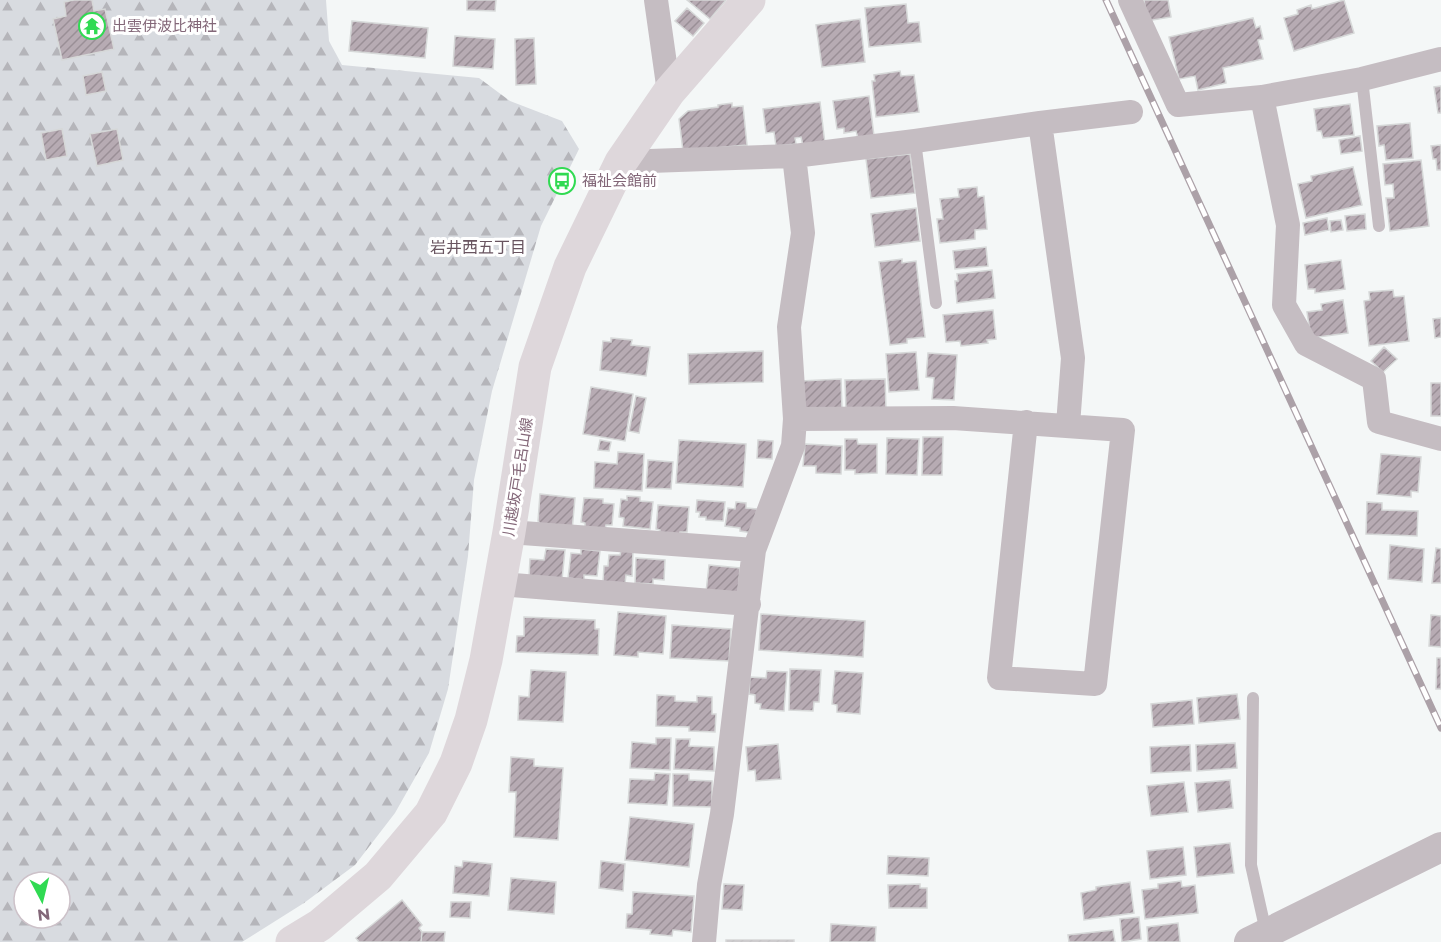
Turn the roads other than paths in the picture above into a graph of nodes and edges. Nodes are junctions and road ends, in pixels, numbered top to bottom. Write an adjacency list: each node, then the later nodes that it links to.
1 (656, 0): 6 (street)
2 (749, 0): 6 (main road, 川越坂戸毛呂山線)
3 (1130, 0): 7 (street)
4 (1441, 59): 5 (street)
5 (1362, 79): 7 (street); 13 (lane)
6 (669, 92): 12 (main road, 川越坂戸毛呂山線)
7 (1262, 97): 18 (street)
8 (1131, 112): 9 (street)
9 (1040, 123): 10 (street); 17 (street)
10 (915, 141): 11 (street); 14 (lane)
11 (794, 156): 12 (street); 15 (street)
12 (621, 162): 19 (main road, 川越坂戸毛呂山線)
13 (1379, 226)
14 (936, 303)
15 (795, 419): 16 (street); 20 (street)
16 (1026, 422): 17 (street); 17 (street)
17 (1068, 425)
18 (1441, 439)
19 (509, 532): 20 (street); 21 (main road, 川越坂戸毛呂山線)
20 (754, 550): 22 (street)
21 (500, 584): 22 (street); 25 (main road, 川越坂戸毛呂山線)
22 (749, 604): 28 (street)
23 (1253, 698): 26 (lane)
24 (1441, 847): 26 (street)
25 (321, 934): 27 (main road, 川越坂戸毛呂山線)
26 (1258, 938)
27 (292, 942)
28 (704, 942)

